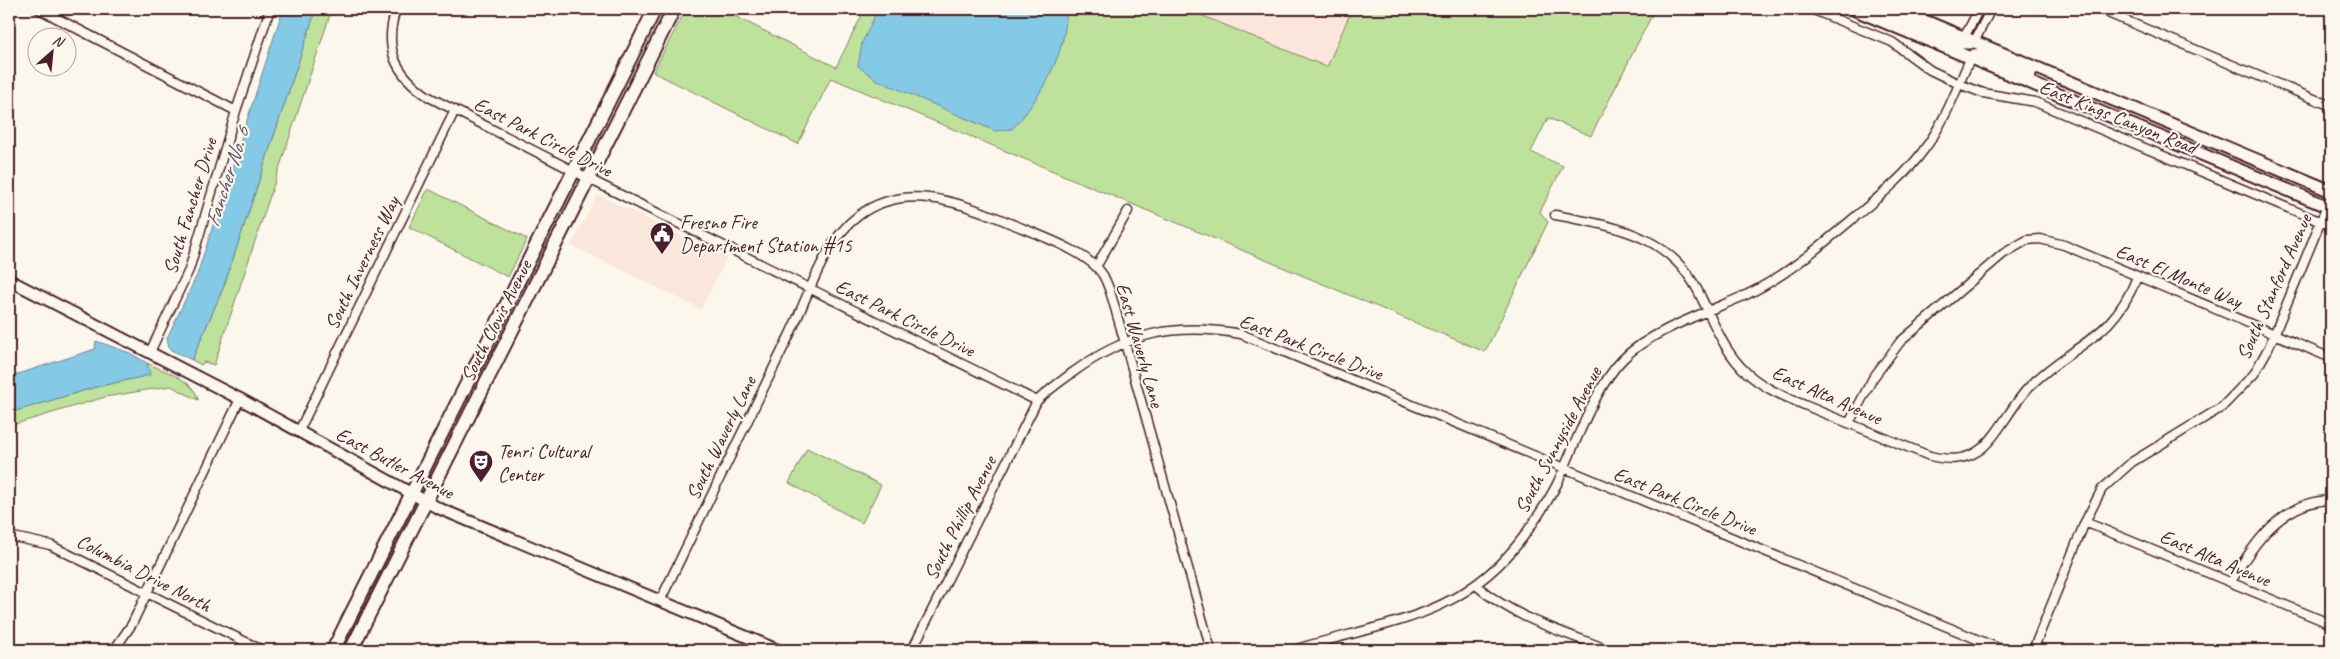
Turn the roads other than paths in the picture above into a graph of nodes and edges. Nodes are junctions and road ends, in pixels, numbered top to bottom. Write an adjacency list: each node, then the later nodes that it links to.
1 (38, 9): 20 (street)
2 (270, 9): 20 (street, South Fancher Drive)
3 (396, 9): 19 (street, East Park Circle Drive)
4 (655, 9): 21 (main road, South Clovis Avenue)
5 (674, 9): 22 (main road, South Clovis Avenue)
6 (1811, 9): 16 (street, East Kings Canyon Road)
7 (1853, 9): 15 (main road, East Kings Canyon Road)
8 (1874, 9): 14 (main road)
9 (1896, 9): 13 (main road, East Kings Canyon Road)
10 (1979, 9): 13 (street)
11 (1992, 9): 14 (street)
12 (2111, 11): 18 (street)
13 (1962, 36): 14 (main road, East Kings Canyon Road)
14 (1974, 42): 17 (main road, East Kings Canyon Road)
15 (1970, 58): 16 (street, South Sunnyside Avenue); 17 (main road); 24 (main road, East Kings Canyon Road)
16 (1959, 84): 27 (street, East Kings Canyon Road); 33 (street, South Sunnyside Avenue)
17 (2101, 95): 23 (main road, East Kings Canyon Road)
18 (2331, 106)
19 (455, 110): 21 (street, East Park Circle Drive); 41 (street, South Inverness Way)
20 (236, 111): 36 (street, South Fancher Drive)
21 (574, 170): 22 (street, East Park Circle Drive); 43 (main road, South Clovis Avenue)
22 (588, 178): 32 (street, East Park Circle Drive); 45 (main road, South Clovis Avenue)
23 (2331, 191)
24 (2329, 207): 27 (street, South Stanford Avenue)
25 (1128, 211): 29 (street)
26 (1555, 215): 33 (street, East Alta Avenue)
27 (2321, 221): 28 (street, East Kings Canyon Road); 34 (street, South Stanford Avenue)
28 (2331, 226)
29 (1096, 267): 32 (street, East Waverly Lane); 35 (street, East Waverly Lane)
30 (2138, 277): 34 (street, East El Monte Way); 40 (street, East Alta Avenue); 40 (street, East El Monte Way)
31 (9, 280): 36 (street, East Butler Avenue)
32 (810, 288): 39 (street, East Park Circle Drive); 51 (street, South Waverly Lane)
33 (1708, 312): 40 (street, East Alta Avenue); 42 (street, South Sunnyside Avenue)
34 (2274, 334): 37 (street, East El Monte Way); 46 (street, South Stanford Avenue)
35 (1123, 342): 39 (street, East Park Circle Drive); 42 (street, East Park Circle Drive); 60 (street, East Waverly Lane)
36 (150, 352): 38 (street, East Butler Avenue)
37 (2331, 358)
38 (240, 399): 41 (street, East Butler Avenue); 50 (street)
39 (1037, 401): 59 (street, South Phillip Avenue)
40 (1849, 423)
41 (299, 431): 43 (street, East Butler Avenue)
42 (1564, 469): 49 (street, South Sunnyside Avenue); 63 (street, East Park Circle Drive)
43 (412, 493): 45 (street, East Butler Avenue); 56 (main road, South Clovis Avenue)
44 (2331, 500): 48 (street)
45 (426, 502): 51 (street, East Butler Avenue); 57 (main road, South Clovis Avenue)
46 (2085, 522): 48 (street, East Alta Avenue); 64 (street, South Stanford Avenue)
47 (9, 536): 50 (street, Columbia Drive North)
48 (2230, 582): 52 (street, East Alta Avenue)
49 (1478, 586): 61 (street, South Sunnyside Avenue); 62 (street)
50 (146, 592): 54 (street); 55 (street, Columbia Drive North)
51 (660, 601): 53 (street, East Butler Avenue)
52 (2331, 624)
53 (764, 648): 58 (street, East Butler Avenue)
54 (114, 650)
55 (262, 650)
56 (333, 650)
57 (351, 650)
58 (778, 650)
59 (912, 650)
60 (1211, 650)
61 (1293, 650)
62 (1609, 650)
63 (2003, 650)
64 (2033, 650)

